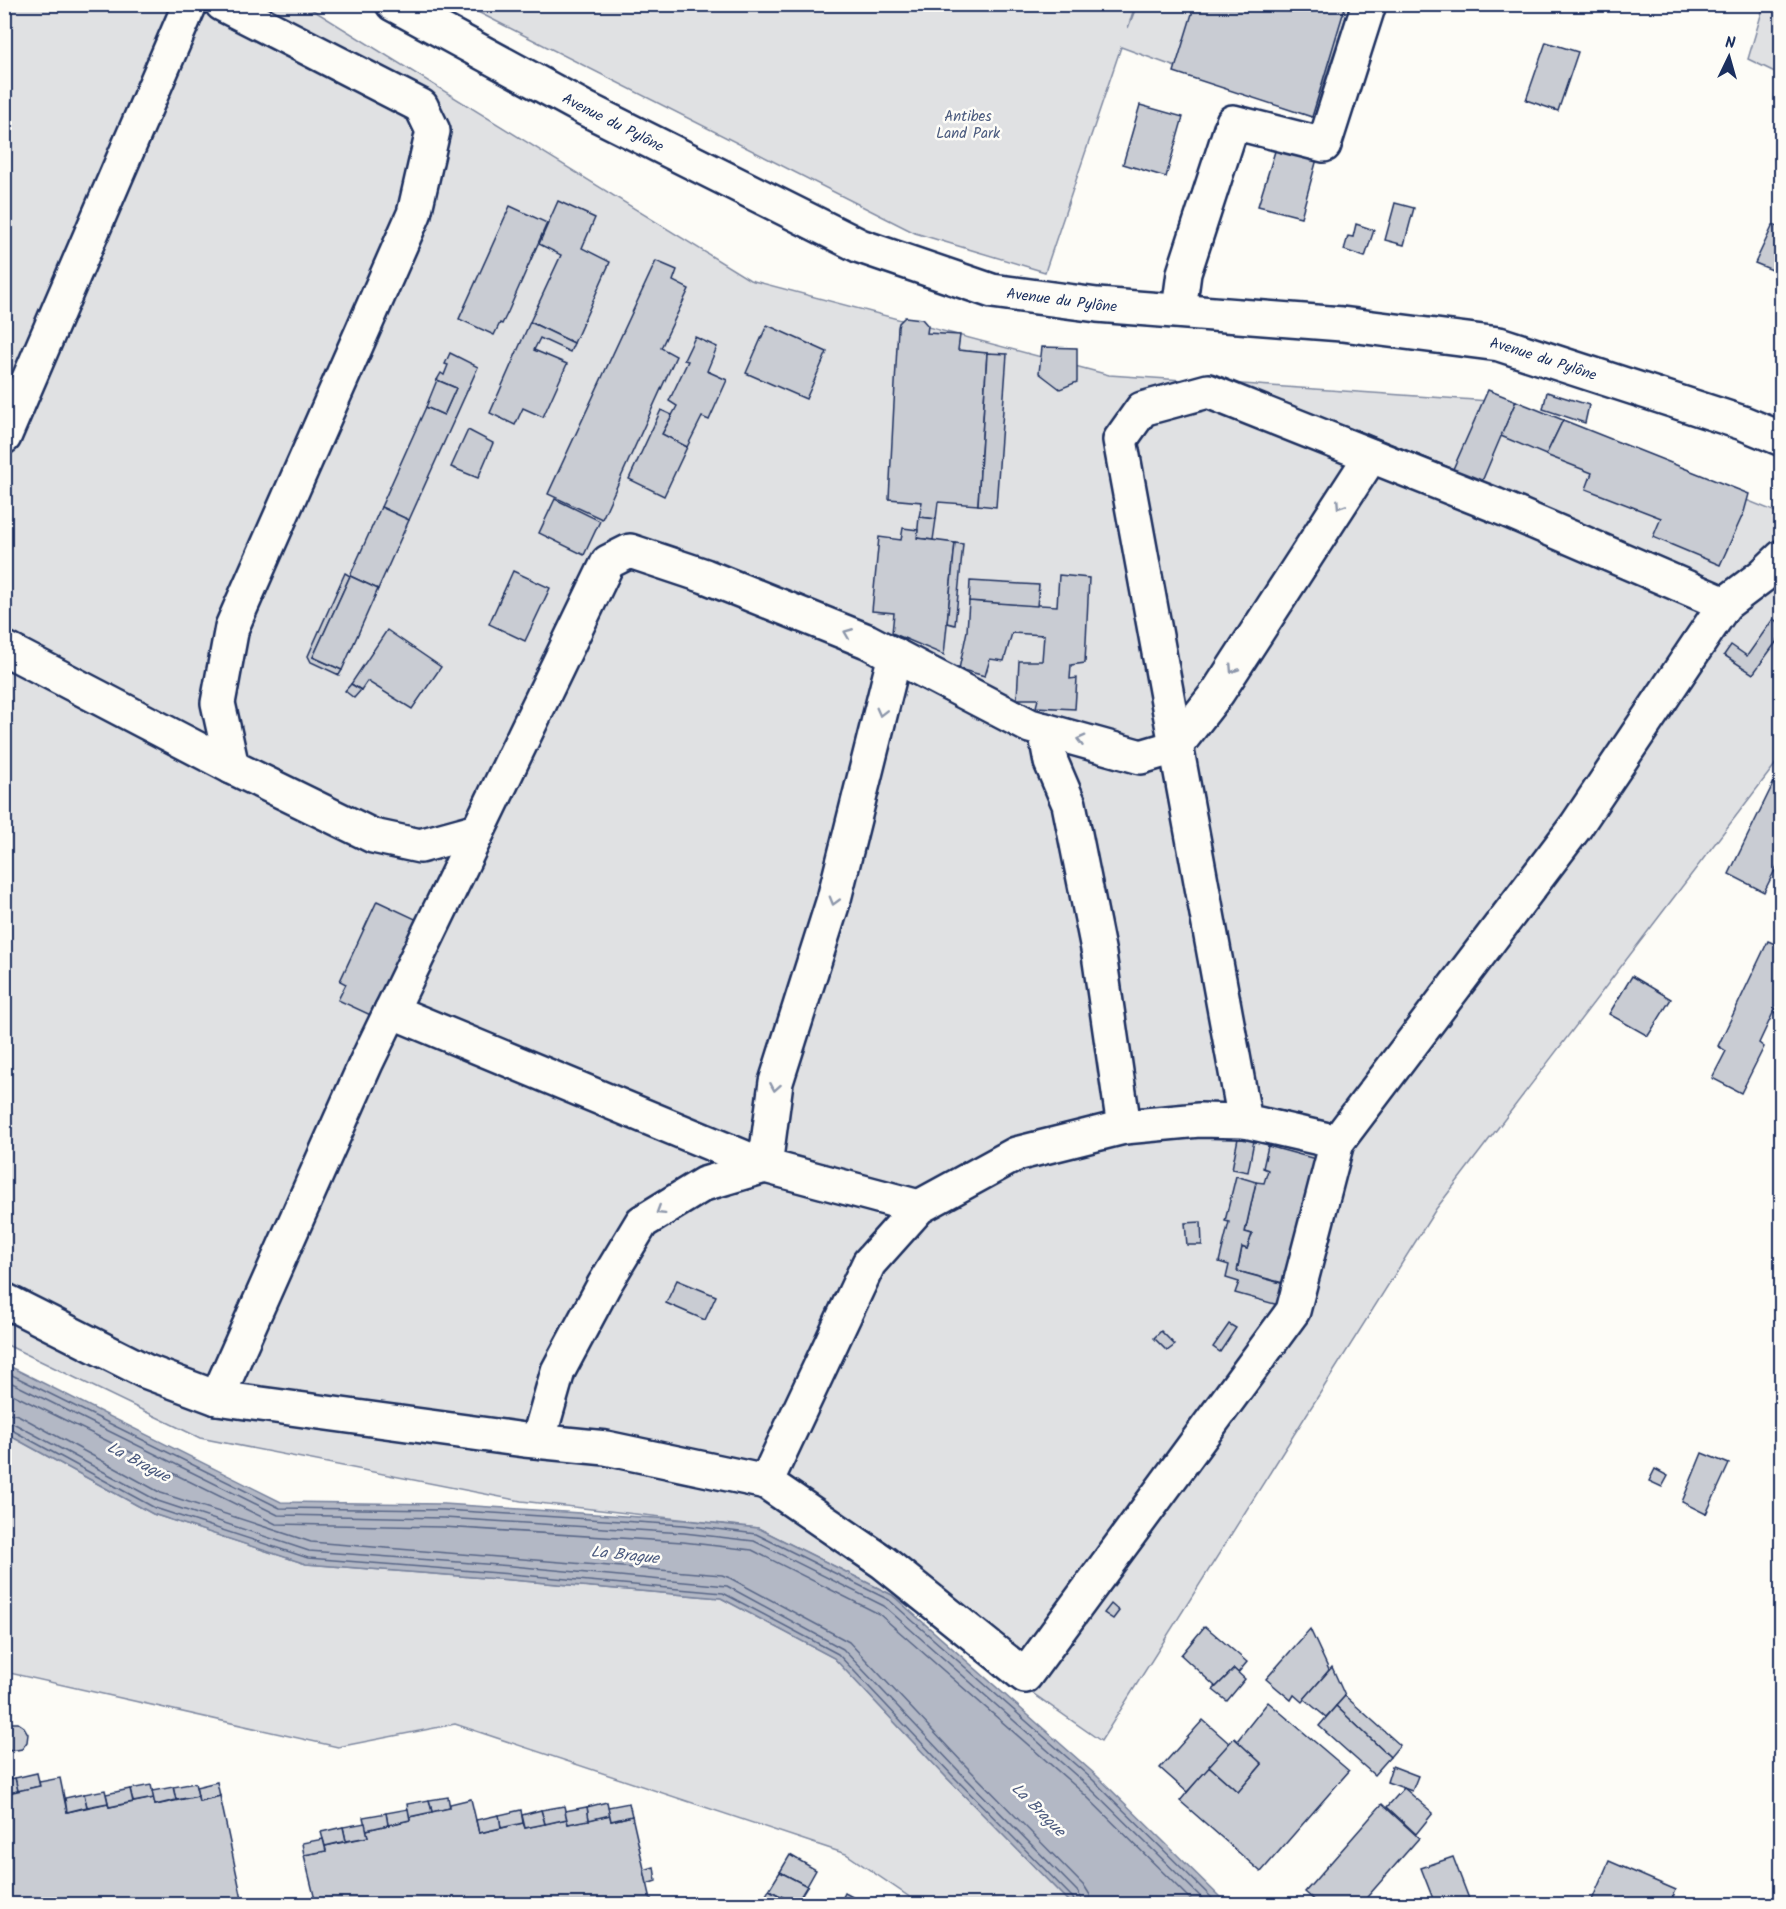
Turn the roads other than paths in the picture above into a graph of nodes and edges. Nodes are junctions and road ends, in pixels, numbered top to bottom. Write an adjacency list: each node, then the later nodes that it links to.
1 (190, 4): 6 (street)
2 (222, 4): 15 (street)
3 (393, 4): 5 (street, Avenue du Pylône)
4 (1369, 4): 5 (street)
5 (1179, 310): 7 (street, Avenue du Pylône)
6 (4, 437)
7 (1782, 439)
8 (1371, 456): 10 (street); 14 (street, one-way to 14); 14 (street)
9 (1782, 557): 10 (street)
10 (1725, 604): 20 (street)
11 (4, 648): 15 (street)
12 (895, 655): 13 (street); 16 (street, one-way to 16); 21 (street, one-way to 21)
13 (1045, 730): 14 (street, one-way to 13); 19 (street)
14 (1175, 747): 18 (street)
15 (232, 766): 16 (street)
16 (478, 830): 17 (street)
17 (391, 1011): 21 (street); 24 (street)
18 (1245, 1121): 19 (street); 20 (street)
19 (1124, 1127): 22 (street)
20 (1337, 1142): 26 (street)
21 (765, 1166): 22 (street); 25 (street, one-way to 25)
22 (919, 1207): 26 (street)
23 (4, 1300): 24 (street)
24 (217, 1398): 25 (street)
25 (538, 1442): 26 (street)
26 (766, 1482)

